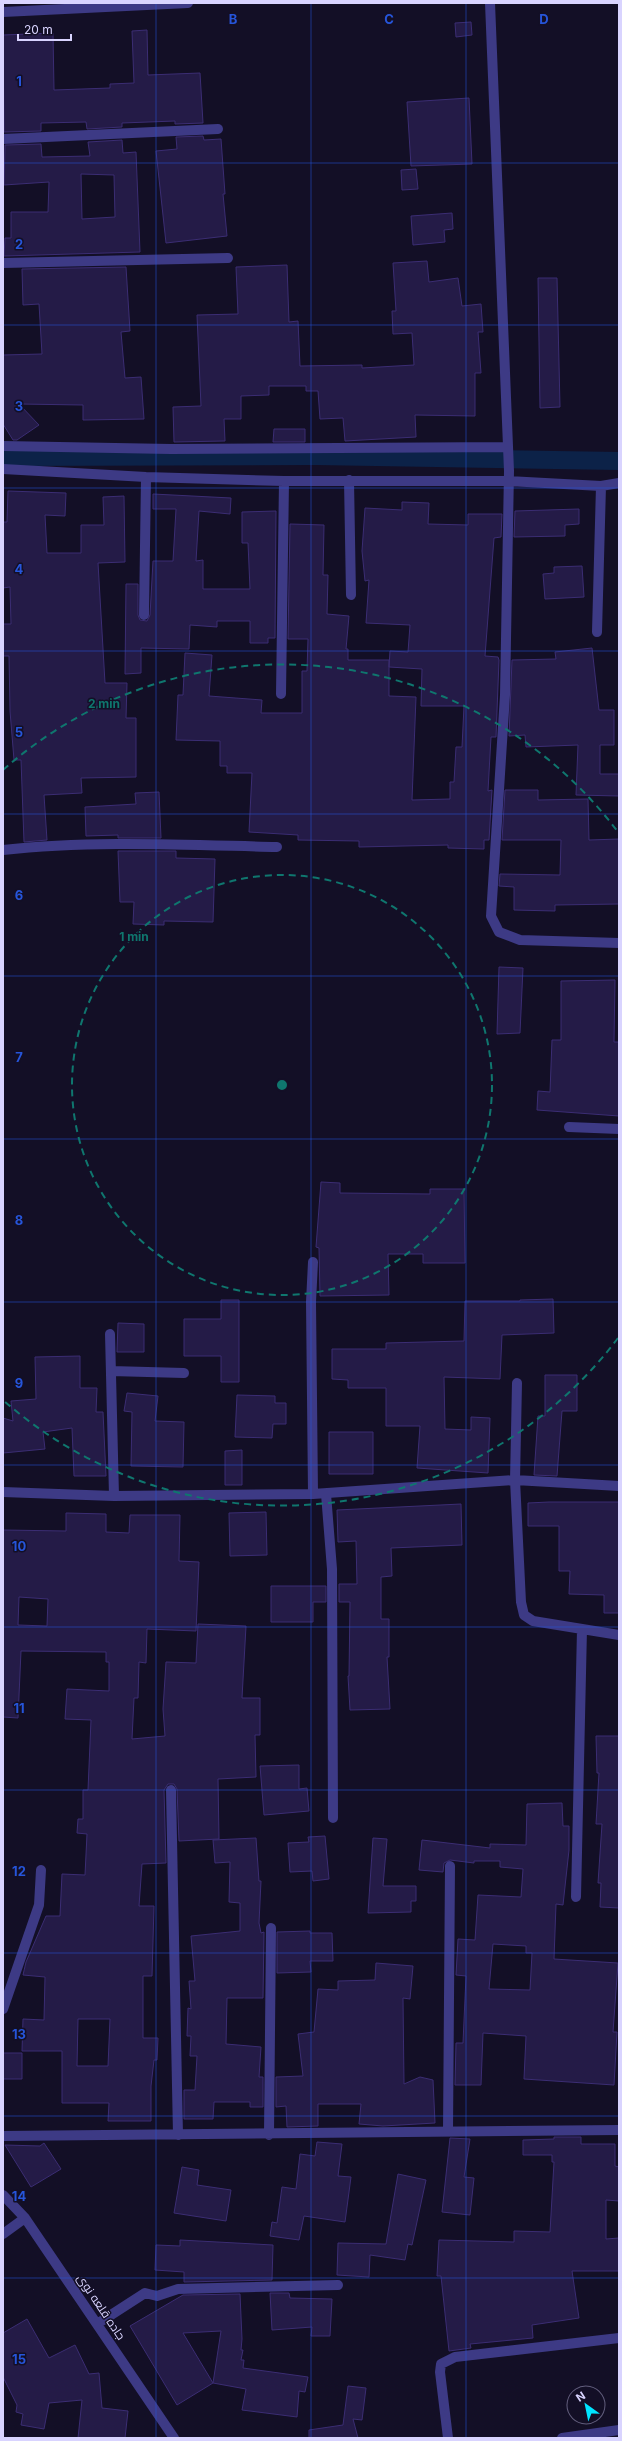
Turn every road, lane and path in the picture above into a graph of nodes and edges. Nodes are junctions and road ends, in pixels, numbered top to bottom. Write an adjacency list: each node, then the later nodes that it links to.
1 (188, 3): 3 (street)
2 (490, 3): 9 (street)
3 (3, 12)
4 (218, 129): 5 (street)
5 (3, 139)
6 (228, 258): 7 (street)
7 (3, 263)
8 (3, 446): 9 (street)
9 (507, 447): 11 (street)
10 (3, 469): 12 (street)
11 (508, 476): 13 (street); 16 (street); 23 (street)
12 (146, 478): 14 (street); 18 (street)
13 (349, 480): 14 (street); 17 (street)
14 (284, 481): 20 (street)
15 (619, 483): 16 (street)
16 (601, 486): 19 (street)
17 (351, 595)
18 (144, 615)
19 (597, 632)
20 (281, 694)
21 (276, 847): 22 (street)
22 (3, 850)
23 (619, 943)
24 (570, 1127): 25 (street)
25 (619, 1129)
26 (313, 1262): 34 (street)
27 (110, 1334): 28 (street)
28 (112, 1371): 29 (street); 36 (street)
29 (184, 1373)
30 (517, 1383): 31 (street)
31 (515, 1480): 32 (street); 35 (street); 37 (street)
32 (619, 1486)
33 (3, 1492): 36 (street)
34 (313, 1494): 35 (street); 36 (street)
35 (326, 1494): 40 (street)
36 (114, 1496)
37 (582, 1630): 38 (street); 43 (street)
38 (619, 1635)
39 (171, 1790): 48 (street)
40 (333, 1818)
41 (450, 1866): 47 (street)
42 (41, 1870): 45 (street)
43 (576, 1897)
44 (271, 1928): 49 (street)
45 (3, 2009)
46 (619, 2130): 47 (street)
47 (448, 2131): 49 (street)
48 (178, 2135): 49 (street); 50 (street)
49 (269, 2135)
50 (3, 2136)
51 (3, 2195): 52 (street, جاده قلعه نوی)
52 (26, 2218): 53 (street); 55 (street, جاده قلعه نوی)
53 (3, 2234)
54 (338, 2285): 55 (street)
55 (97, 2324): 58 (street, جاده قلعه نوی)
56 (619, 2338): 59 (street)
57 (619, 2430): 60 (street)
58 (174, 2438)
59 (448, 2438)
60 (562, 2438)

